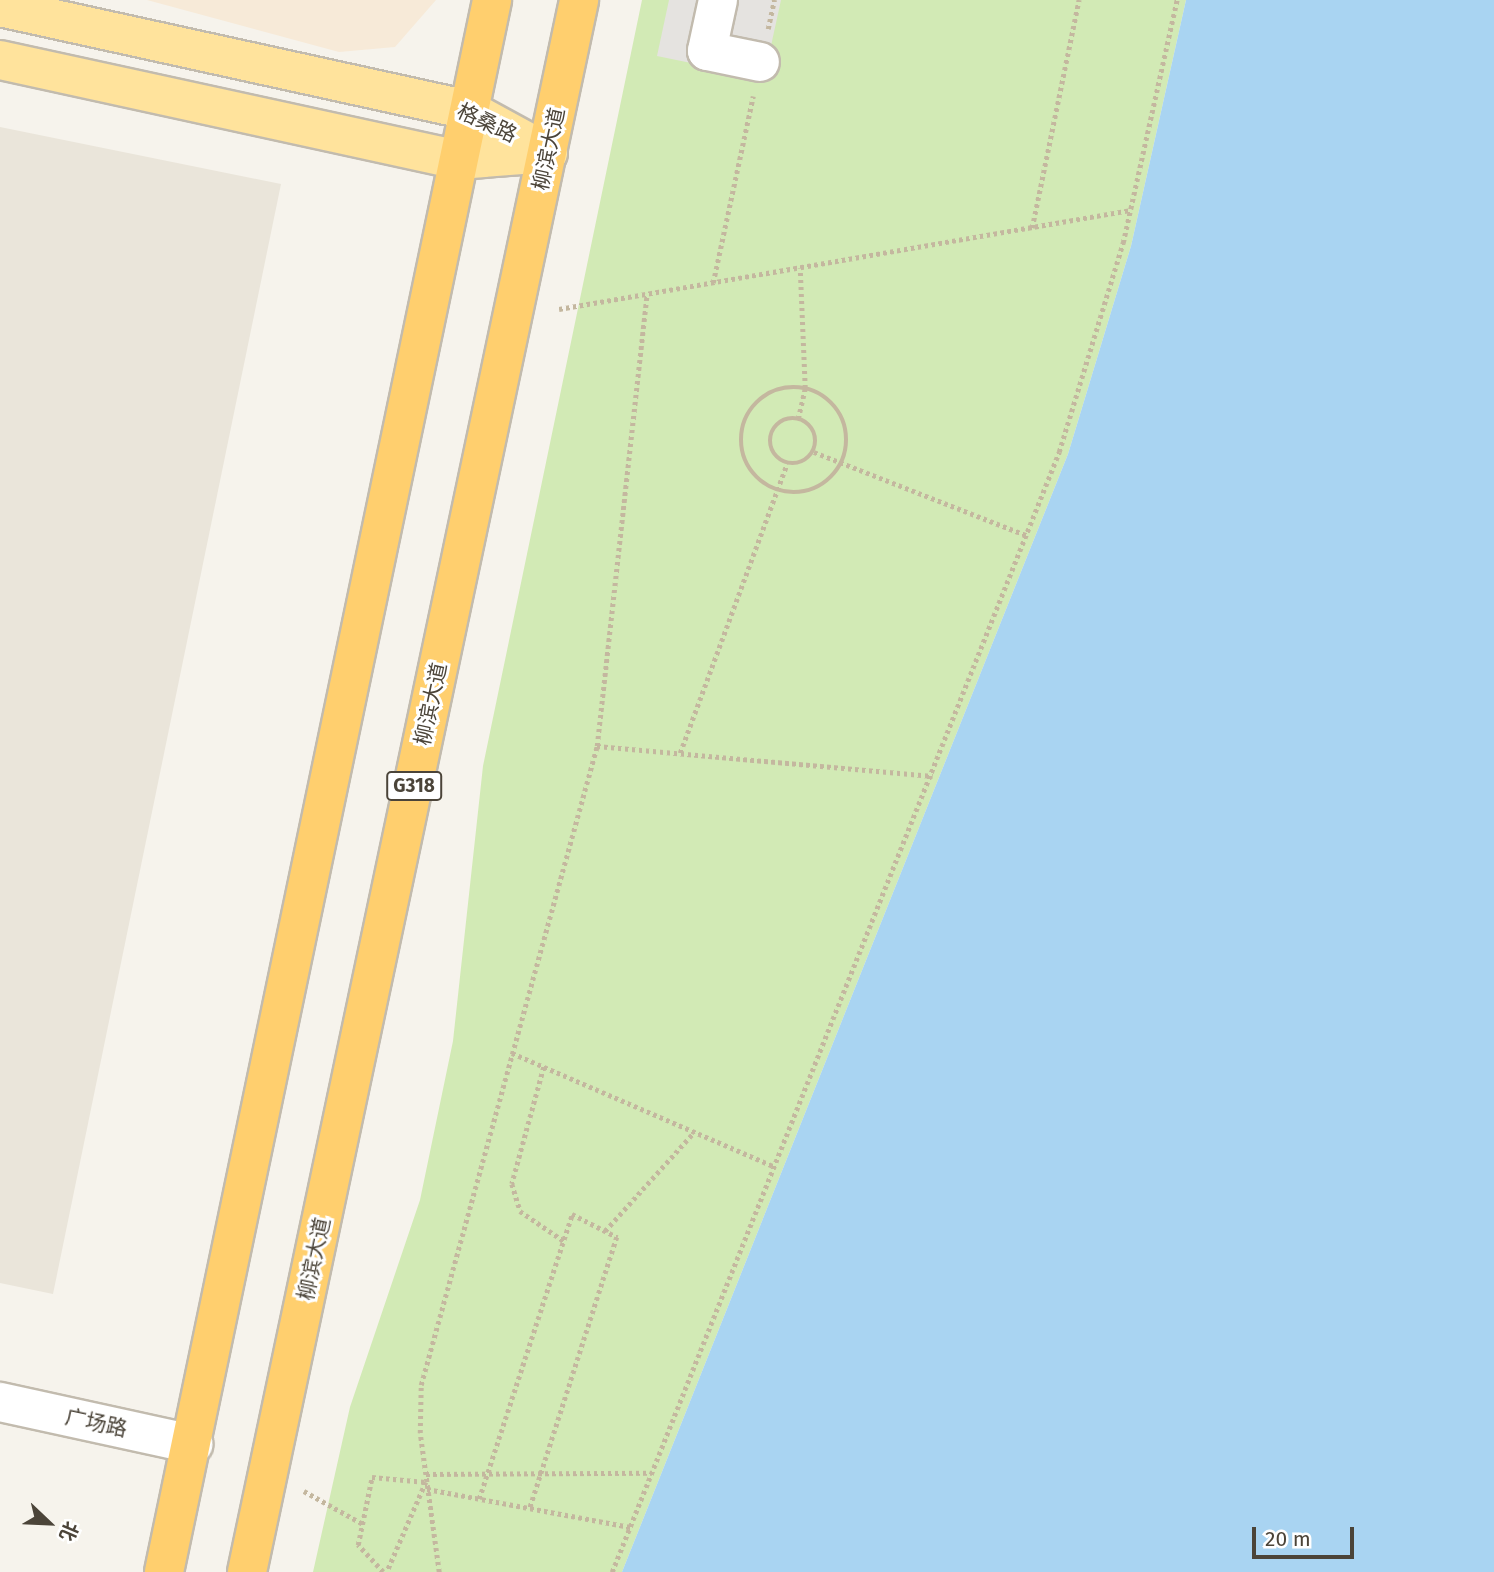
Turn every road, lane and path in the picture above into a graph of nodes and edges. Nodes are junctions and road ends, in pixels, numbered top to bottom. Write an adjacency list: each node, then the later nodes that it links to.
1 (492, 0): 10 (highway)
2 (579, 0): 11 (highway, 柳滨大道 / G318)
3 (718, 0): 9 (street)
4 (774, 0): 9 (path)
5 (1079, 0): 14 (path)
6 (1177, 0): 13 (path)
7 (0, 7): 10 (main road, 格桑路)
8 (0, 60): 12 (main road, 格桑路)
9 (760, 62): 16 (path)
10 (469, 110): 11 (main road, 格桑路); 12 (highway)
11 (548, 153): 12 (main road, 格桑路); 49 (highway, 柳滨大道 / G318)
12 (458, 160): 36 (highway)
13 (1131, 211): 14 (path); 25 (path)
14 (1032, 228): 15 (path)
15 (800, 268): 16 (path); 19 (path)
16 (713, 283): 17 (path)
17 (647, 294): 18 (path); 26 (path)
18 (559, 309)
19 (805, 388): 20 (path); 23 (path); 24 (path)
20 (798, 419): 21 (path); 22 (path)
21 (814, 452): 22 (path); 23 (path)
22 (787, 464): 24 (path)
23 (842, 465): 24 (path); 25 (path)
24 (780, 492): 27 (path)
25 (1028, 536): 28 (path)
26 (597, 746): 27 (path); 29 (path)
27 (680, 753): 28 (path)
28 (933, 776): 32 (path)
29 (512, 1053): 30 (path); 39 (path)
30 (544, 1067): 31 (path); 34 (path)
31 (694, 1132): 32 (path); 33 (path)
32 (775, 1167): 38 (path)
33 (605, 1231): 34 (path); 37 (path)
34 (564, 1241): 40 (path)
35 (0, 1402): 36 (street, 广场路)
36 (193, 1444): 48 (highway)
37 (542, 1473): 38 (path); 40 (path); 45 (path)
38 (652, 1473): 47 (path)
39 (425, 1474): 40 (path); 41 (path)
40 (487, 1474): 44 (path)
41 (426, 1482): 42 (path); 46 (path); 50 (path)
42 (427, 1489): 44 (path); 51 (path)
43 (304, 1492): 46 (path)
44 (479, 1499): 45 (path)
45 (530, 1508): 47 (path)
46 (363, 1524): 50 (path)
47 (631, 1527): 52 (path)
48 (164, 1572)
49 (247, 1572)
50 (385, 1572)
51 (439, 1572)
52 (612, 1572)

